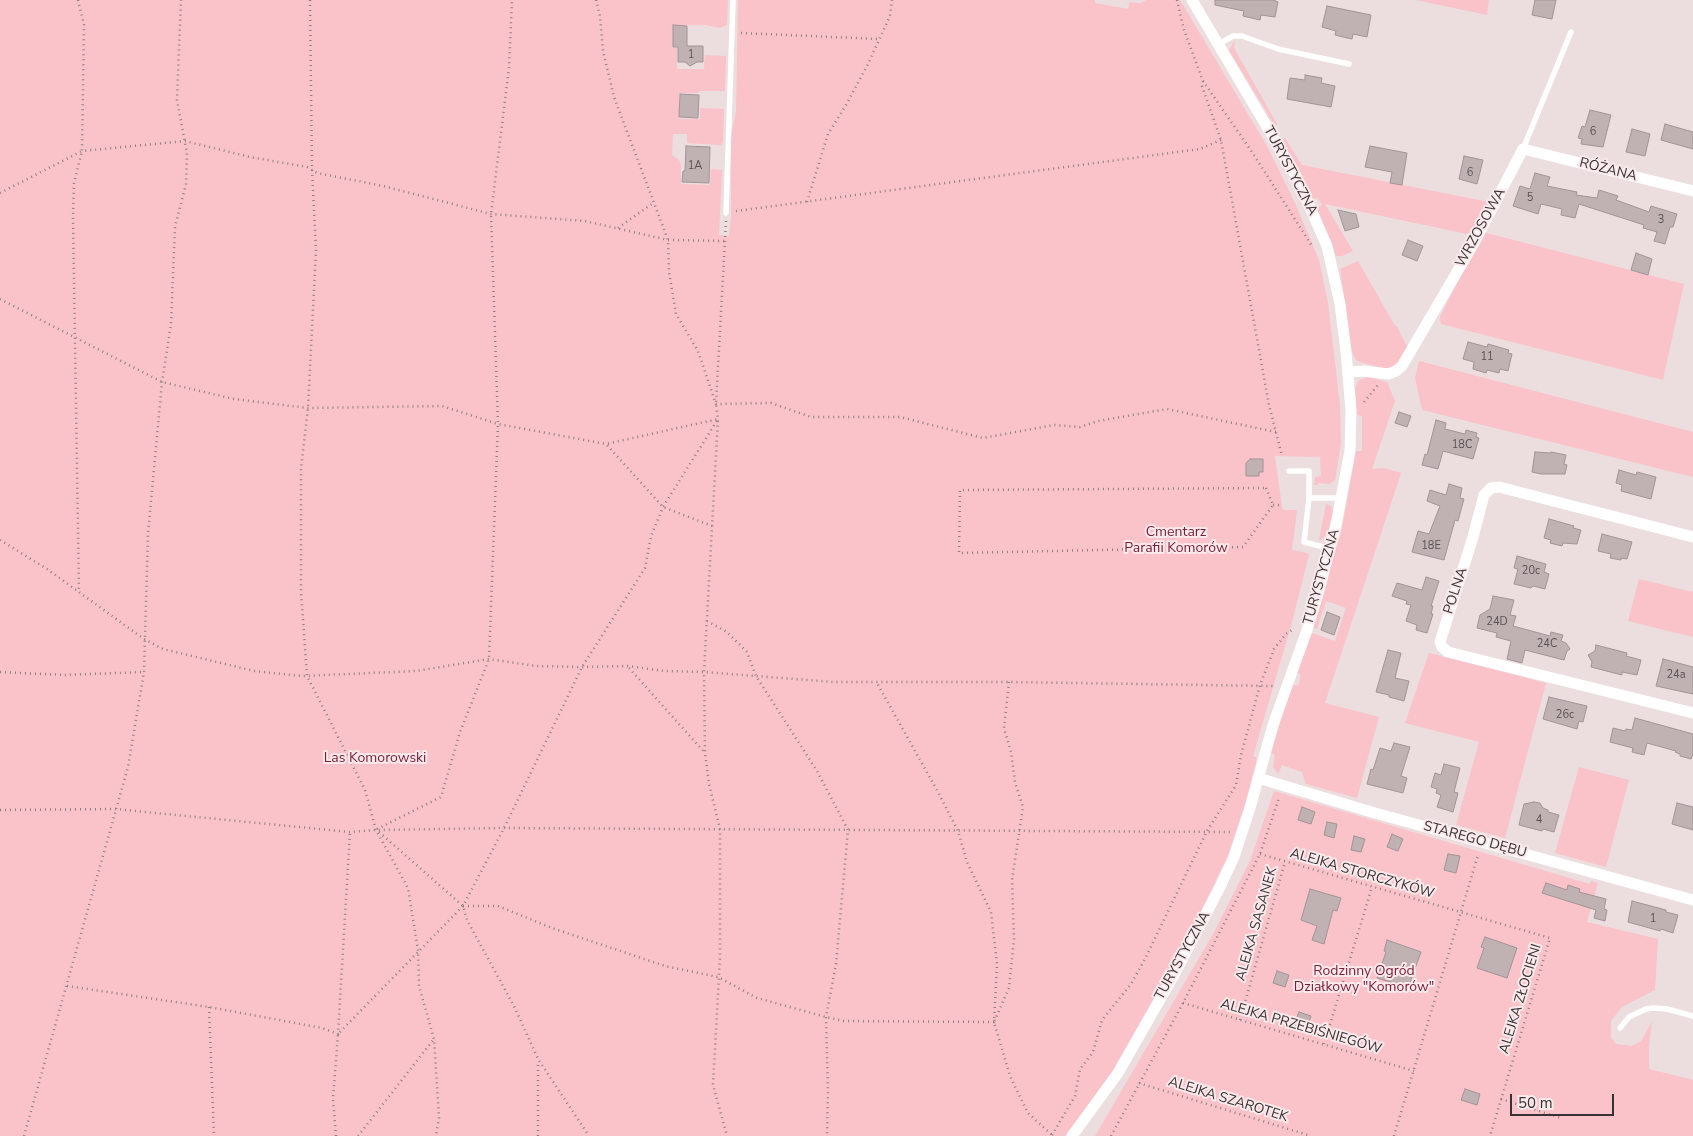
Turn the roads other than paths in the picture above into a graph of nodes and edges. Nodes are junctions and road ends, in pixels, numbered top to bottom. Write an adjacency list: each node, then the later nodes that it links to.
1 (733, 0): 8 (lane)
2 (1192, 0): 4 (street, TURYSTYCZNA)
3 (1571, 32): 6 (lane, WRZOSOWA)
4 (1218, 44): 5 (lane); 9 (street, TURYSTYCZNA)
5 (1349, 64)
6 (1523, 148): 7 (street, RÓŻANA); 9 (street, WRZOSOWA)
7 (1693, 191)
8 (726, 213)
9 (1348, 372): 12 (street, TURYSTYCZNA)
10 (1289, 471): 11 (lane)
11 (1309, 498): 12 (lane); 14 (lane)
12 (1342, 498): 14 (street, TURYSTYCZNA)
13 (1693, 537): 15 (street, POLNA)
14 (1331, 549): 16 (street, TURYSTYCZNA)
15 (1693, 712)
16 (1258, 778): 17 (street, STAREGO DĘBU); 20 (street, TURYSTYCZNA)
17 (1693, 900)
18 (1693, 1016): 19 (lane)
19 (1620, 1028)
20 (1072, 1136)

